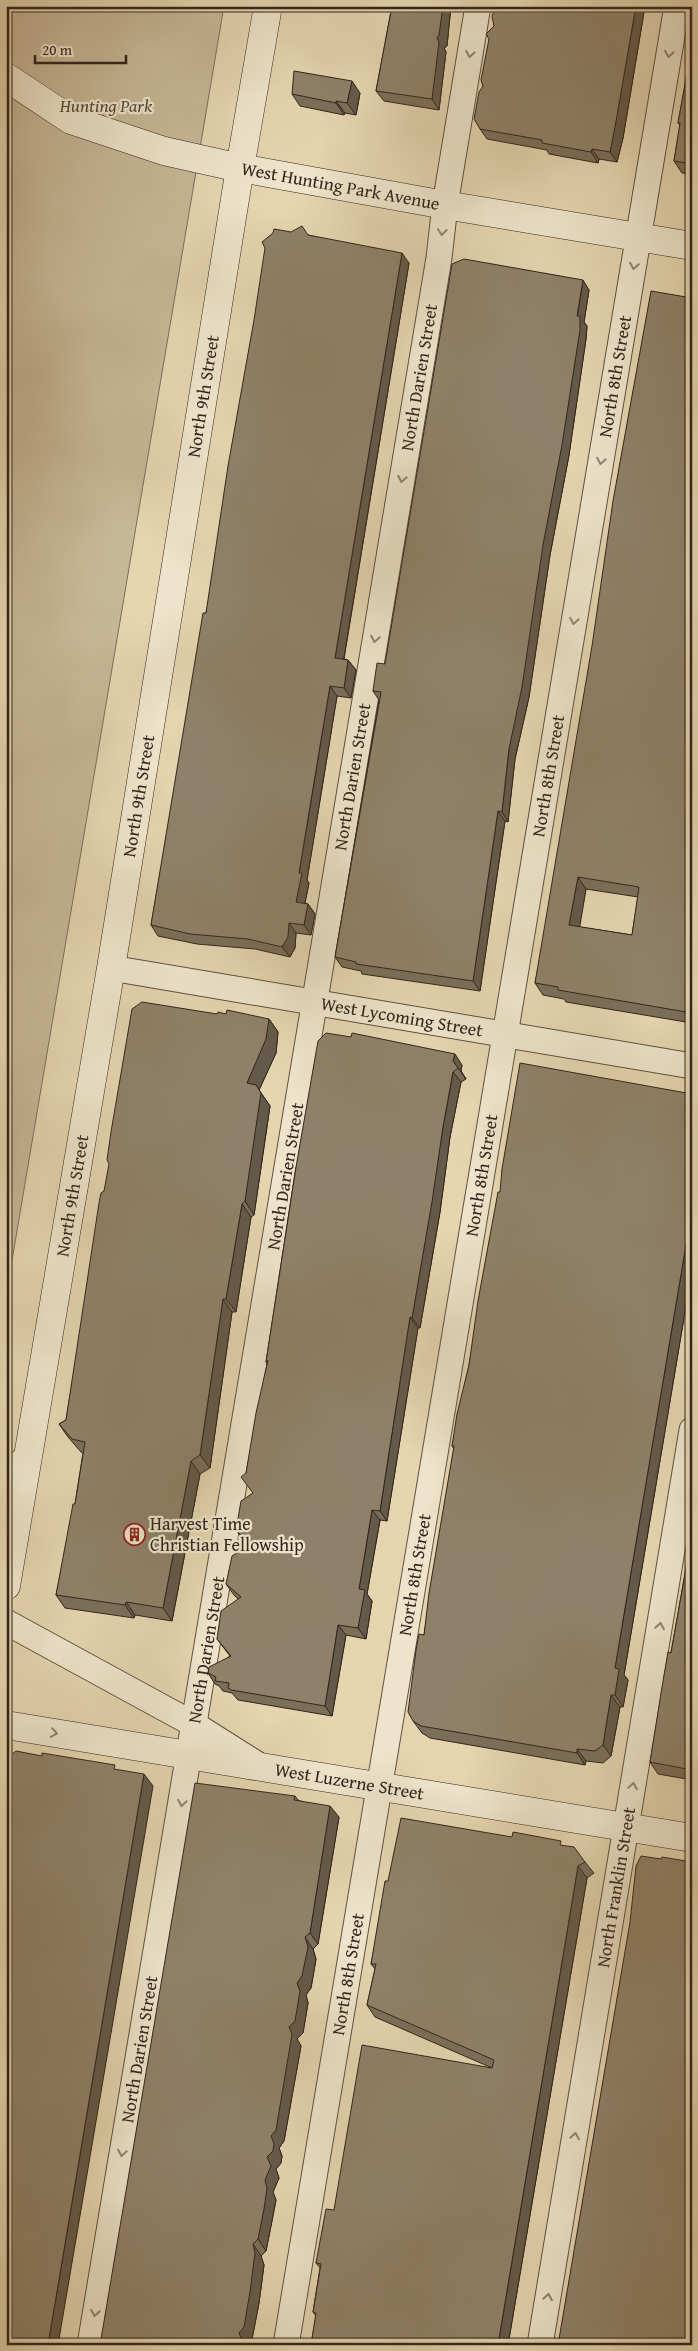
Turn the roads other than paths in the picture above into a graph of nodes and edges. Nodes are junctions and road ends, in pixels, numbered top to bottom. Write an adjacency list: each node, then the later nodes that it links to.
1 (268, 6): 5 (street, North 9th Street)
2 (478, 6): 6 (street, North Darien Street, one-way to 6)
3 (678, 6): 7 (street, North 8th Street, one-way to 7)
4 (6, 77): 5 (street, West Hunting Park Avenue)
5 (240, 168): 6 (street, West Hunting Park Avenue); 9 (street, North 9th Street)
6 (445, 205): 7 (street, West Hunting Park Avenue); 10 (street, North Darien Street, one-way to 10)
7 (639, 237): 8 (street, West Hunting Park Avenue); 11 (street, North 8th Street, one-way to 11)
8 (692, 246)
9 (111, 968): 10 (street, West Lycoming Street); 14 (street, North 9th Street)
10 (314, 1003): 11 (street, West Lycoming Street); 19 (street, North Darien Street)
11 (505, 1035): 12 (street, West Lycoming Street); 22 (street, North 8th Street)
12 (692, 1066)
13 (692, 1430): 23 (street, North Franklin Street, one-way to 13)
14 (27, 1456): 15 (street); 16 (street, North 9th Street)
15 (6, 1479)
16 (6, 1586)
17 (6, 1622): 19 (street)
18 (6, 1725): 20 (street, West Luzerne Street, one-way to 20)
19 (195, 1725): 20 (street, North Darien Street); 21 (street)
20 (190, 1755): 21 (street, West Luzerne Street); 25 (street, North Darien Street, one-way to 25)
21 (262, 1767): 22 (street, West Luzerne Street)
22 (378, 1786): 23 (street, West Luzerne Street); 26 (street, North 8th Street)
23 (627, 1827): 24 (street, West Luzerne Street); 27 (street, North Franklin Street, one-way to 23)
24 (692, 1838)
25 (90, 2345)
26 (286, 2345)
27 (540, 2345)

